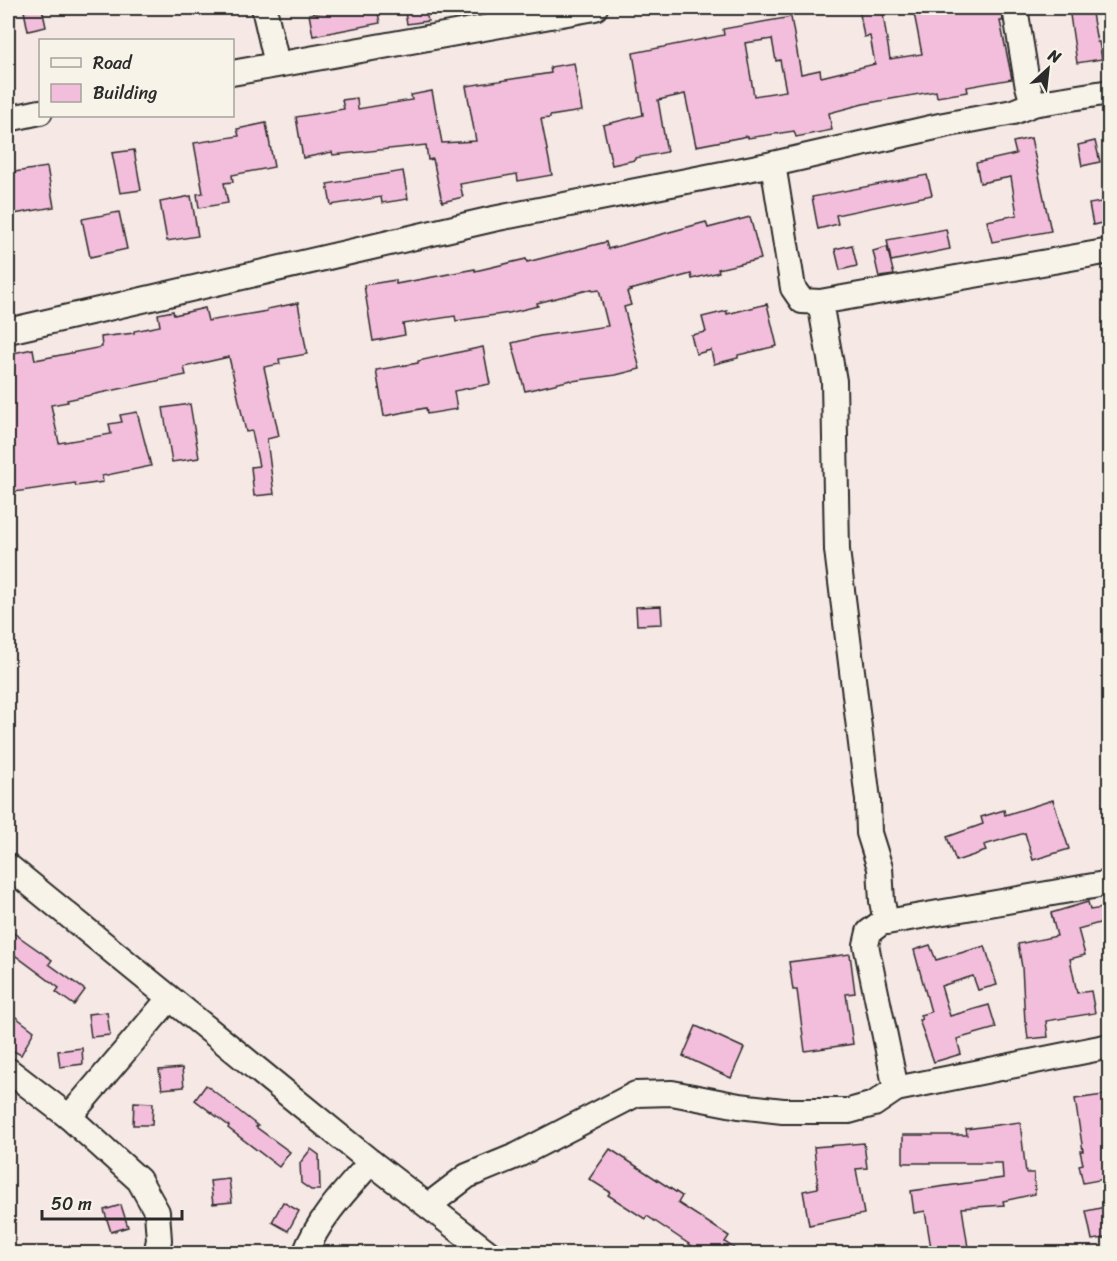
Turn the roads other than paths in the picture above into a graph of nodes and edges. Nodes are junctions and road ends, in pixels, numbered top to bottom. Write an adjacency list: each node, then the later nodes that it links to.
1 (264, 8): 4 (street)
2 (595, 8): 4 (street)
3 (1015, 8): 7 (street)
4 (277, 64): 5 (street)
5 (234, 73)
6 (1110, 92): 7 (street)
7 (1033, 104): 10 (street)
8 (39, 112): 9 (street)
9 (8, 119)
10 (773, 164): 12 (street); 13 (street)
11 (1110, 251): 12 (street)
12 (820, 302): 16 (street)
13 (8, 331)
14 (8, 866): 17 (street)
15 (1110, 883): 16 (street)
16 (886, 922): 20 (street)
17 (169, 999): 21 (street); 22 (street)
18 (1110, 1046): 20 (street)
19 (8, 1070): 21 (street)
20 (896, 1089): 23 (street)
21 (69, 1117): 24 (street)
22 (371, 1162): 23 (street); 25 (street)
23 (429, 1204): 26 (street)
24 (156, 1254)
25 (305, 1254)
26 (490, 1254)

